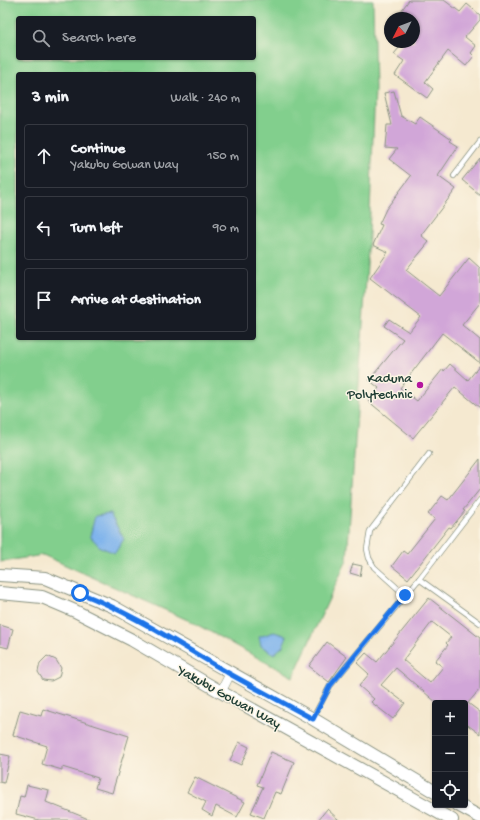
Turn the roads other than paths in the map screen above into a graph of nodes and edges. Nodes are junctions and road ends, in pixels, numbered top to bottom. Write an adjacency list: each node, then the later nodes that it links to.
1 (480, 142): 2 (lane)
2 (454, 176)
3 (429, 454): 8 (lane)
4 (480, 500): 6 (lane)
5 (0, 575): 10 (street, Yakubu Gowan Way)
6 (419, 579): 8 (lane); 9 (lane)
7 (0, 593): 11 (street, Yakubu Gowan Way)
8 (405, 595): 12 (lane)
9 (480, 623)
10 (230, 674): 11 (street); 12 (street, Yakubu Gowan Way)
11 (221, 692): 16 (street, Yakubu Gowan Way)
12 (313, 719): 13 (street, Yakubu Gowan Way)
13 (432, 790)
14 (464, 808): 15 (street)
15 (480, 817)
16 (452, 820)

